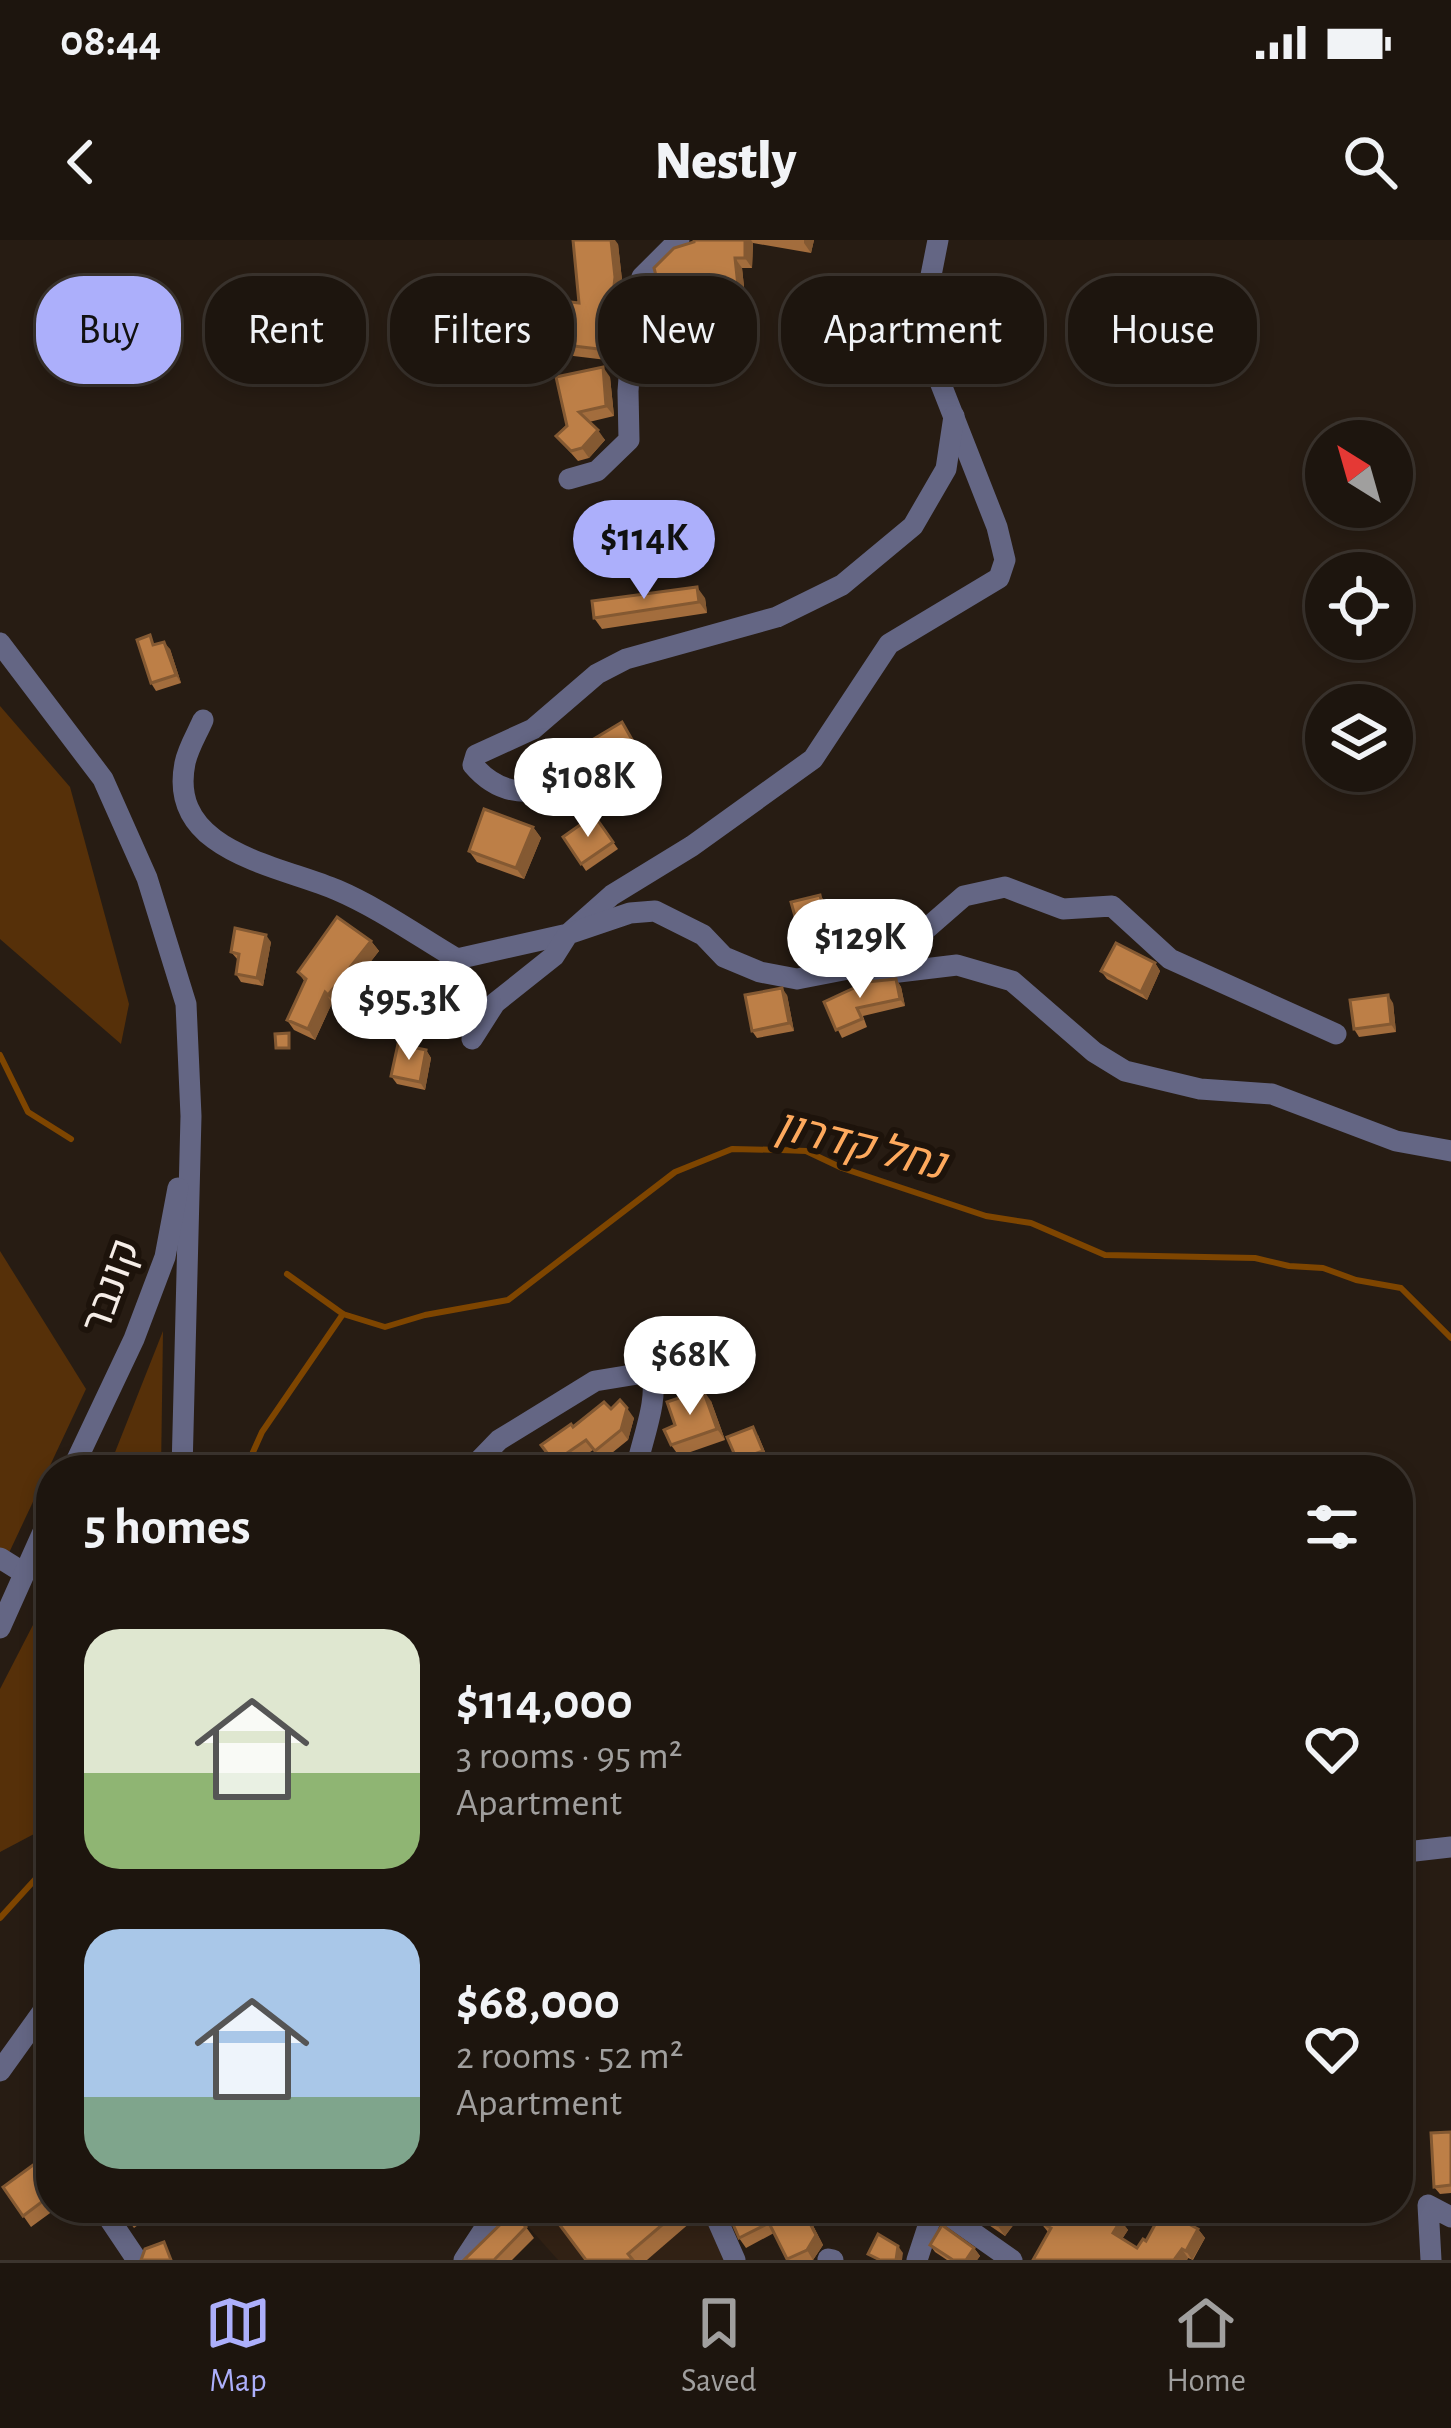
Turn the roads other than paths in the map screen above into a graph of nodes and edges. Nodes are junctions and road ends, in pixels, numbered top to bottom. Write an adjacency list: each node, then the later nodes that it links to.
1 (679, 240): 4 (street)
2 (938, 240): 3 (street)
3 (954, 416): 7 (street); 8 (street)
4 (568, 479)
5 (0, 644): 12 (street)
6 (202, 720): 8 (street)
7 (588, 776)
8 (568, 934): 9 (street); 11 (street)
9 (874, 964): 10 (street); 13 (street)
10 (1336, 1034)
11 (472, 1039)
12 (191, 1116): 14 (street, קונבר); 15 (street)
13 (1451, 1151)
14 (79, 1455)
15 (182, 1455)
16 (484, 1455): 17 (street)
17 (640, 1455)
18 (36, 1547): 20 (street)
19 (0, 1558): 20 (street)
20 (24, 1573): 21 (street)
21 (0, 1628)
22 (1451, 1847): 23 (street)
23 (1413, 1851)
24 (36, 2021): 25 (street)
25 (0, 2071)
26 (1451, 2217): 37 (street)
27 (112, 2223): 32 (street)
28 (494, 2223): 33 (street)
29 (719, 2223): 34 (street)
30 (931, 2223): 35 (street)
31 (958, 2223): 36 (street)
32 (137, 2260)
33 (464, 2260)
34 (735, 2260)
35 (917, 2260)
36 (1012, 2260)
37 (1431, 2260)

